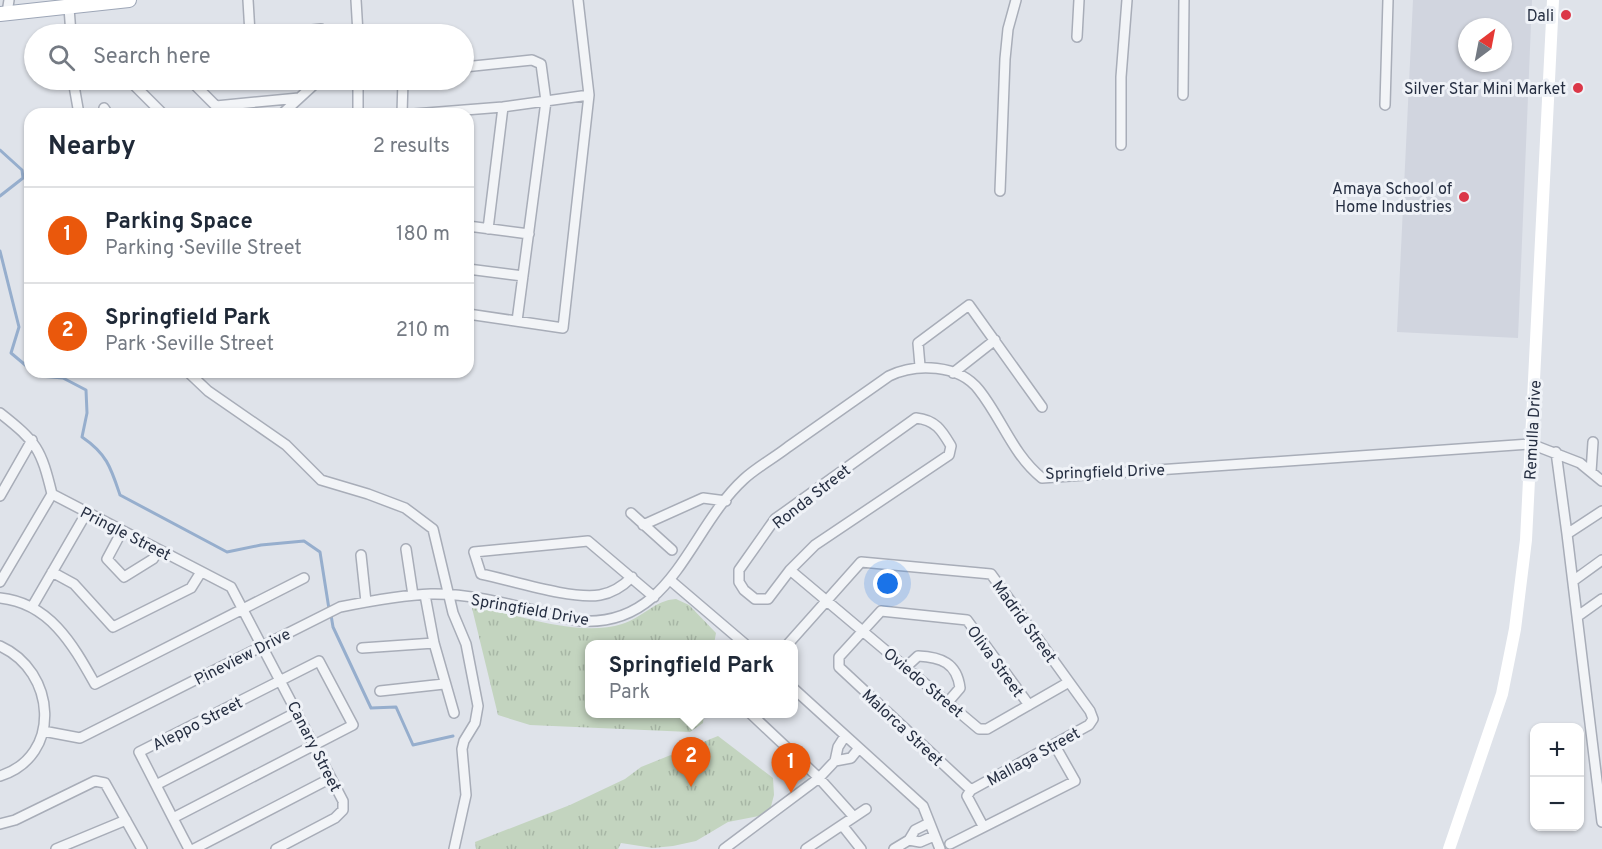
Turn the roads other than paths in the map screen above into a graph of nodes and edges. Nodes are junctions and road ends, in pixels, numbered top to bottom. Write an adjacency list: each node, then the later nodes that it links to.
1 (129, 0): 11 (main road)
2 (248, 0): 14 (street)
3 (356, 0): 15 (street)
4 (578, 0): 24 (street)
5 (1016, 0): 38 (street)
6 (1079, 0): 16 (street)
7 (1127, 0): 37 (street)
8 (1185, 0): 25 (street)
9 (1388, 0): 28 (street)
10 (1553, 0): 54 (main road, Remulla Drive)
11 (69, 8): 12 (main road); 13 (street)
12 (5, 9)
13 (70, 24)
14 (249, 24)
15 (357, 24)
16 (1077, 37)
17 (474, 66): 27 (street)
18 (75, 90): 31 (street)
19 (139, 90): 32 (street)
20 (201, 90): 29 (street)
21 (308, 90): 26 (street)
22 (358, 90): 34 (street)
23 (403, 90): 35 (street)
24 (589, 95): 27 (street); 45 (street)
25 (1183, 95)
26 (299, 98): 29 (street); 33 (street)
27 (546, 101): 30 (street); 41 (street)
28 (1385, 105)
29 (216, 106)
30 (503, 107): 36 (street); 40 (street)
31 (78, 108)
32 (157, 108)
33 (288, 108)
34 (358, 108)
35 (402, 108)
36 (474, 110)
37 (1121, 145)
38 (1000, 191)
39 (474, 227): 40 (street)
40 (488, 229): 41 (street)
41 (529, 234): 43 (street)
42 (474, 270): 43 (street)
43 (523, 276): 45 (street)
44 (474, 315): 45 (street)
45 (517, 321)
46 (995, 340): 47 (street); 48 (street); 50 (street)
47 (920, 366): 48 (street, Springfield Drive); 60 (street, Springfield Drive)
48 (954, 373): 54 (street, Springfield Drive)
49 (194, 378): 82 (street)
50 (1042, 407)
51 (0, 413): 52 (street)
52 (32, 441): 58 (street); 59 (street)
53 (1593, 442): 56 (street)
54 (1531, 444): 55 (street); 145 (main road, Remulla Drive)
55 (1556, 452): 56 (street); 66 (street)
56 (1591, 472): 57 (street)
57 (1602, 481)
58 (52, 494): 62 (street, Pringle Street); 79 (street)
59 (0, 496)
60 (726, 501): 64 (street); 77 (street, Springfield Drive)
61 (1602, 511): 66 (street)
62 (87, 512): 65 (street, Pringle Street); 73 (street)
63 (631, 513): 64 (street)
64 (643, 525): 69 (street)
65 (122, 531): 68 (street, Pringle Street); 68 (street)
66 (1567, 534): 78 (street)
67 (406, 549): 80 (street)
68 (159, 550): 74 (street, Pringle Street)
69 (672, 550)
70 (361, 555): 87 (street)
71 (1602, 560): 78 (street)
72 (790, 570): 72 (street, Ronda Street); 86 (street, Oviedo Street)
73 (52, 572): 74 (street); 88 (street)
74 (201, 572): 89 (street, Pringle Street)
75 (632, 577): 75 (street); 83 (street)
76 (304, 578): 89 (street)
77 (670, 580): 83 (street, Springfield Drive); 92 (street)
78 (1572, 581): 90 (street)
79 (0, 582)
80 (413, 595): 81 (street, Pineview Drive); 87 (street, Pineview Drive)
81 (425, 595): 82 (street, Pineview Drive); 94 (street)
82 (449, 596): 83 (street, Springfield Drive); 139 (street)
83 (654, 597)
84 (0, 598): 88 (street)
85 (1602, 599): 90 (street)
86 (826, 600): 91 (street, Oviedo Street); 93 (street, Madrid Street); 100 (street, Madrid Street)
87 (366, 602): 95 (street, Pineview Drive)
88 (32, 607): 89 (street)
89 (243, 609): 95 (street, Pringle Street)
90 (1578, 616): 116 (street)
91 (863, 631): 98 (street, Oviedo Street); 105 (street, Oliva Street); 121 (street, Malorca Street)
92 (739, 640)
93 (792, 640)
94 (434, 643): 97 (street); 101 (street)
95 (263, 645): 99 (street, Canary Street); 110 (street, Pineview Drive)
96 (0, 646): 110 (street)
97 (362, 648)
98 (906, 667): 104 (street, Oviedo Street); 104 (street)
99 (281, 680): 106 (street, Canary Street); 113 (street, Aleppo Street); 120 (street, Aleppo Street)
100 (1069, 682): 105 (street, Oviedo Street); 109 (street, Madrid Street)
101 (444, 684): 102 (street); 107 (street)
102 (381, 691)
103 (798, 693): 111 (street)
104 (948, 702): 105 (street, Oviedo Street)
105 (1029, 705)
106 (297, 712): 113 (street, Canary Street); 120 (street)
107 (454, 713)
108 (755, 718): 119 (street)
109 (1093, 719): 112 (street, Mallaga Street)
110 (43, 731): 117 (street)
111 (845, 736): 114 (street); 115 (street)
112 (1054, 744): 121 (street, Mallaga Street); 130 (street)
113 (315, 746): 118 (street, Canary Street); 124 (street)
114 (860, 748): 115 (street); 127 (street)
115 (835, 761): 119 (street)
116 (1599, 773): 126 (street)
117 (0, 776)
118 (331, 778): 137 (street); 138 (street, Canary Street)
119 (819, 778): 123 (street); 140 (street)
120 (156, 785): 124 (street, Aleppo Street)
121 (971, 790): 130 (street)
122 (866, 809): 123 (street)
123 (854, 817): 129 (street)
124 (173, 818): 136 (street, Aleppo Street)
125 (126, 820): 128 (street); 134 (street); 135 (street)
126 (1602, 822)
127 (929, 823): 131 (street); 132 (street)
128 (0, 824)
129 (842, 825): 141 (street); 142 (street)
130 (983, 826): 133 (street)
131 (934, 836): 132 (street); 144 (street)
132 (909, 840): 143 (street)
133 (950, 844)
134 (56, 849)
135 (142, 849)
136 (189, 849)
137 (194, 849)
138 (276, 849)
139 (454, 849)
140 (724, 849)
141 (806, 849)
142 (861, 849)
143 (894, 849)
144 (940, 849)
145 (1449, 849)

